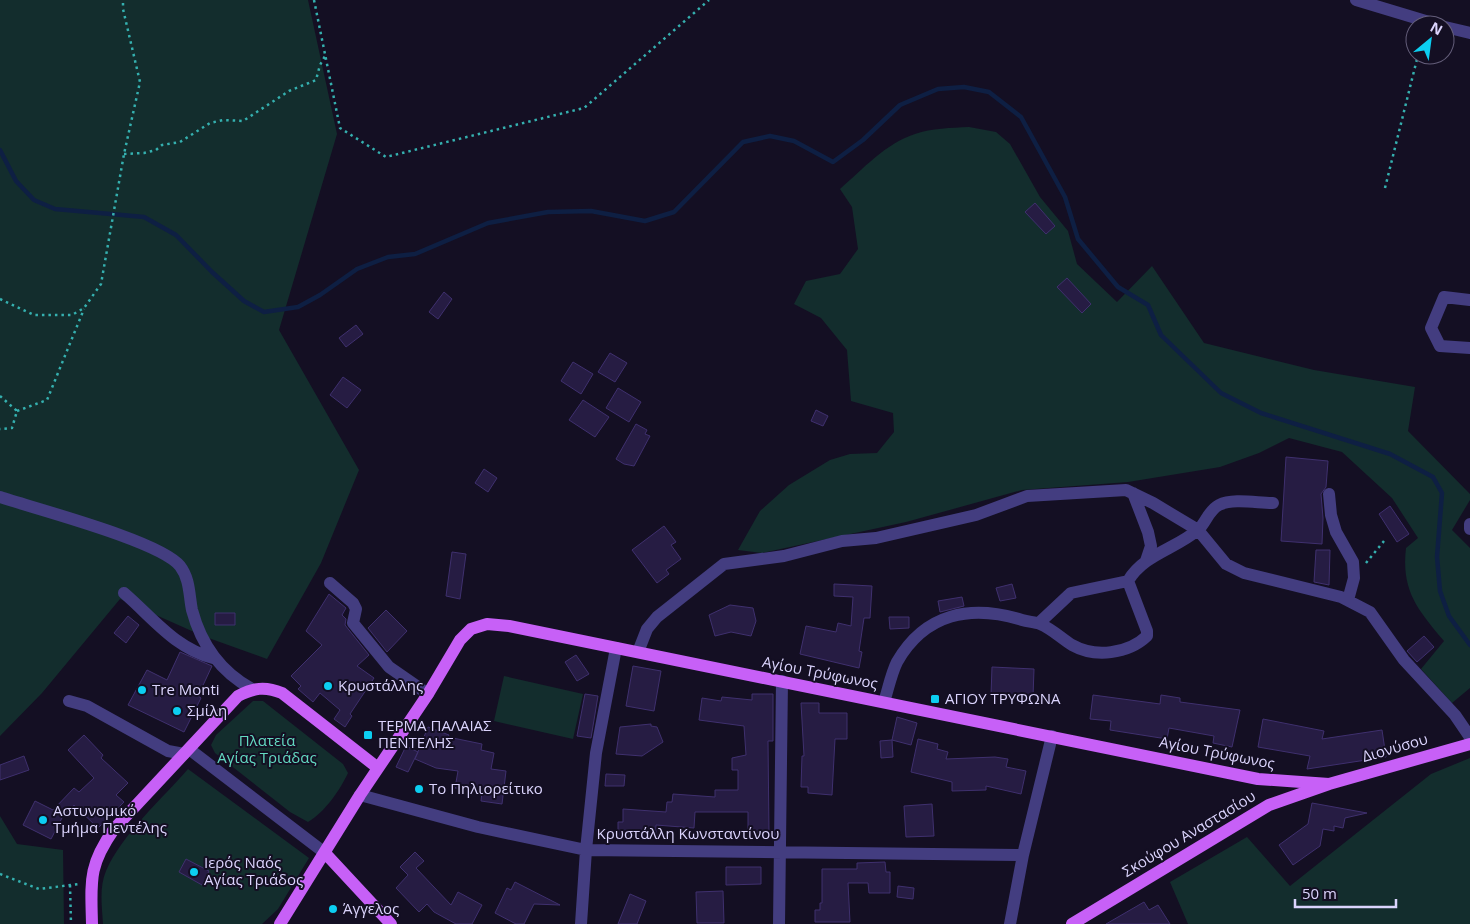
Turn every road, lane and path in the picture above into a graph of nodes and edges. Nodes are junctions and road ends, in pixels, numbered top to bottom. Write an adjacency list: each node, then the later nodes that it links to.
1 (123, 0): 10 (path)
2 (316, 0): 8 (path)
3 (709, 0): 8 (path)
4 (1356, 0): 5 (street)
5 (1406, 15)
6 (1455, 29): 7 (street)
7 (1470, 33)
8 (326, 55): 10 (path)
9 (1415, 65): 11 (path)
10 (124, 154): 14 (path)
11 (1385, 188)
12 (0, 299): 14 (path)
13 (1470, 300): 15 (street)
14 (84, 308): 17 (path)
15 (1470, 348)
16 (0, 396): 17 (path)
17 (17, 411): 18 (path)
18 (0, 429)
19 (1133, 493): 25 (street); 27 (street); 35 (street)
20 (1329, 494): 28 (street)
21 (0, 497): 36 (street)
22 (1273, 503): 25 (street)
23 (1470, 524): 24 (street)
24 (1470, 529)
25 (1198, 530): 27 (street); 32 (street)
26 (1384, 541): 28 (path)
27 (1146, 561): 29 (street)
28 (1354, 578): 32 (street)
29 (1128, 581): 33 (street); 33 (street)
30 (330, 583): 39 (street)
31 (124, 593): 36 (street)
32 (1348, 600): 43 (street)
33 (1039, 623): 41 (street)
34 (616, 648): 35 (main road, Αγίου Τρύφωνος); 39 (main road, Αγίου Τρύφωνος); 51 (street)
35 (638, 652): 37 (main road, Αγίου Τρύφωνος)
36 (214, 658): 38 (street)
37 (782, 681): 41 (main road, Αγίου Τρύφωνος); 52 (street)
38 (252, 689): 45 (main road); 46 (main road)
39 (428, 694): 46 (main road, Αγίου Τρύφωνος)
40 (69, 701): 45 (street)
41 (884, 702): 42 (main road, Αγίου Τρύφωνος)
42 (1052, 736): 47 (main road, Αγίου Τρύφωνος); 54 (street)
43 (1470, 737)
44 (1470, 744): 48 (main road, Διονύσου)
45 (186, 751): 53 (street); 57 (main road)
46 (378, 768): 49 (main road)
47 (1258, 779): 48 (main road, Αγίου Τρύφωνος); 50 (main road)
48 (1329, 784): 50 (main road, Σκούφου Αναστασίου)
49 (360, 795): 51 (street, Κρυστάλλη Κωνσταντίνου); 53 (main road)
50 (1269, 804): 63 (main road, Σκούφου Αναστασίου)
51 (586, 850): 52 (street, Κρυστάλλη Κωνσταντίνου); 60 (street)
52 (782, 851): 54 (street, Κρυστάλλη Κωνσταντίνου); 61 (street)
53 (325, 853): 58 (main road); 59 (main road)
54 (1024, 855): 62 (street)
55 (0, 874): 56 (path)
56 (71, 924)
57 (92, 924)
58 (280, 924)
59 (391, 924)
60 (581, 924)
61 (779, 924)
62 (1010, 924)
63 (1072, 924)

